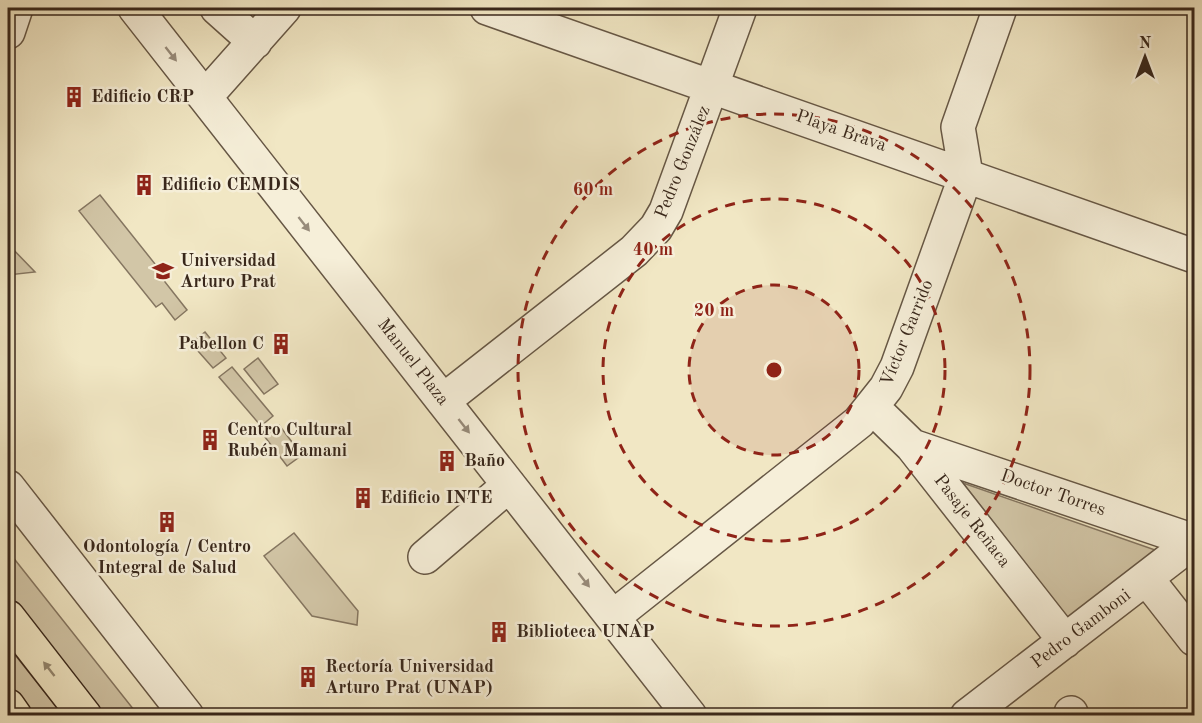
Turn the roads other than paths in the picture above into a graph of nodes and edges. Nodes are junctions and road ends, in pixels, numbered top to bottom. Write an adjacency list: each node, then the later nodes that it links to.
1 (16, 8): 8 (street)
2 (135, 8): 11 (street, Manuel Plaza, one-way to 11)
3 (217, 8): 9 (street)
4 (284, 8): 9 (street)
5 (487, 8): 10 (street, Playa Brava)
6 (740, 8): 10 (street, Pedro González)
7 (1000, 8): 12 (street, Víctor Garrido)
8 (8, 32)
9 (255, 42): 11 (street)
10 (713, 86): 12 (street, Playa Brava); 14 (street, Pedro González)
11 (205, 97): 14 (street, Manuel Plaza, one-way to 14)
12 (966, 175): 13 (street, Playa Brava); 15 (street, Víctor Garrido)
13 (1194, 256)
14 (443, 401): 17 (street, Manuel Plaza, one-way to 17)
15 (872, 407): 16 (street, Pasaje Reñaca); 23 (street, Víctor Garrido)
16 (912, 446): 19 (street, Doctor Torres); 25 (street, Pasaje Reñaca)
17 (495, 497): 20 (street); 23 (street, Manuel Plaza, one-way to 23)
18 (11, 500): 30 (street)
19 (1194, 541): 21 (street, Pedro Gamboni)
20 (425, 557)
21 (1147, 579): 24 (street); 25 (street, Pedro Gamboni)
22 (8, 617): 29 (main road, one-way to 22)
23 (614, 617): 31 (street, Manuel Plaza)
24 (1194, 639)
25 (1065, 640): 27 (street, Pedro Gamboni)
26 (8, 706): 28 (main road)
27 (987, 710)
28 (15, 716)
29 (85, 716)
30 (187, 716)
31 (690, 716)

